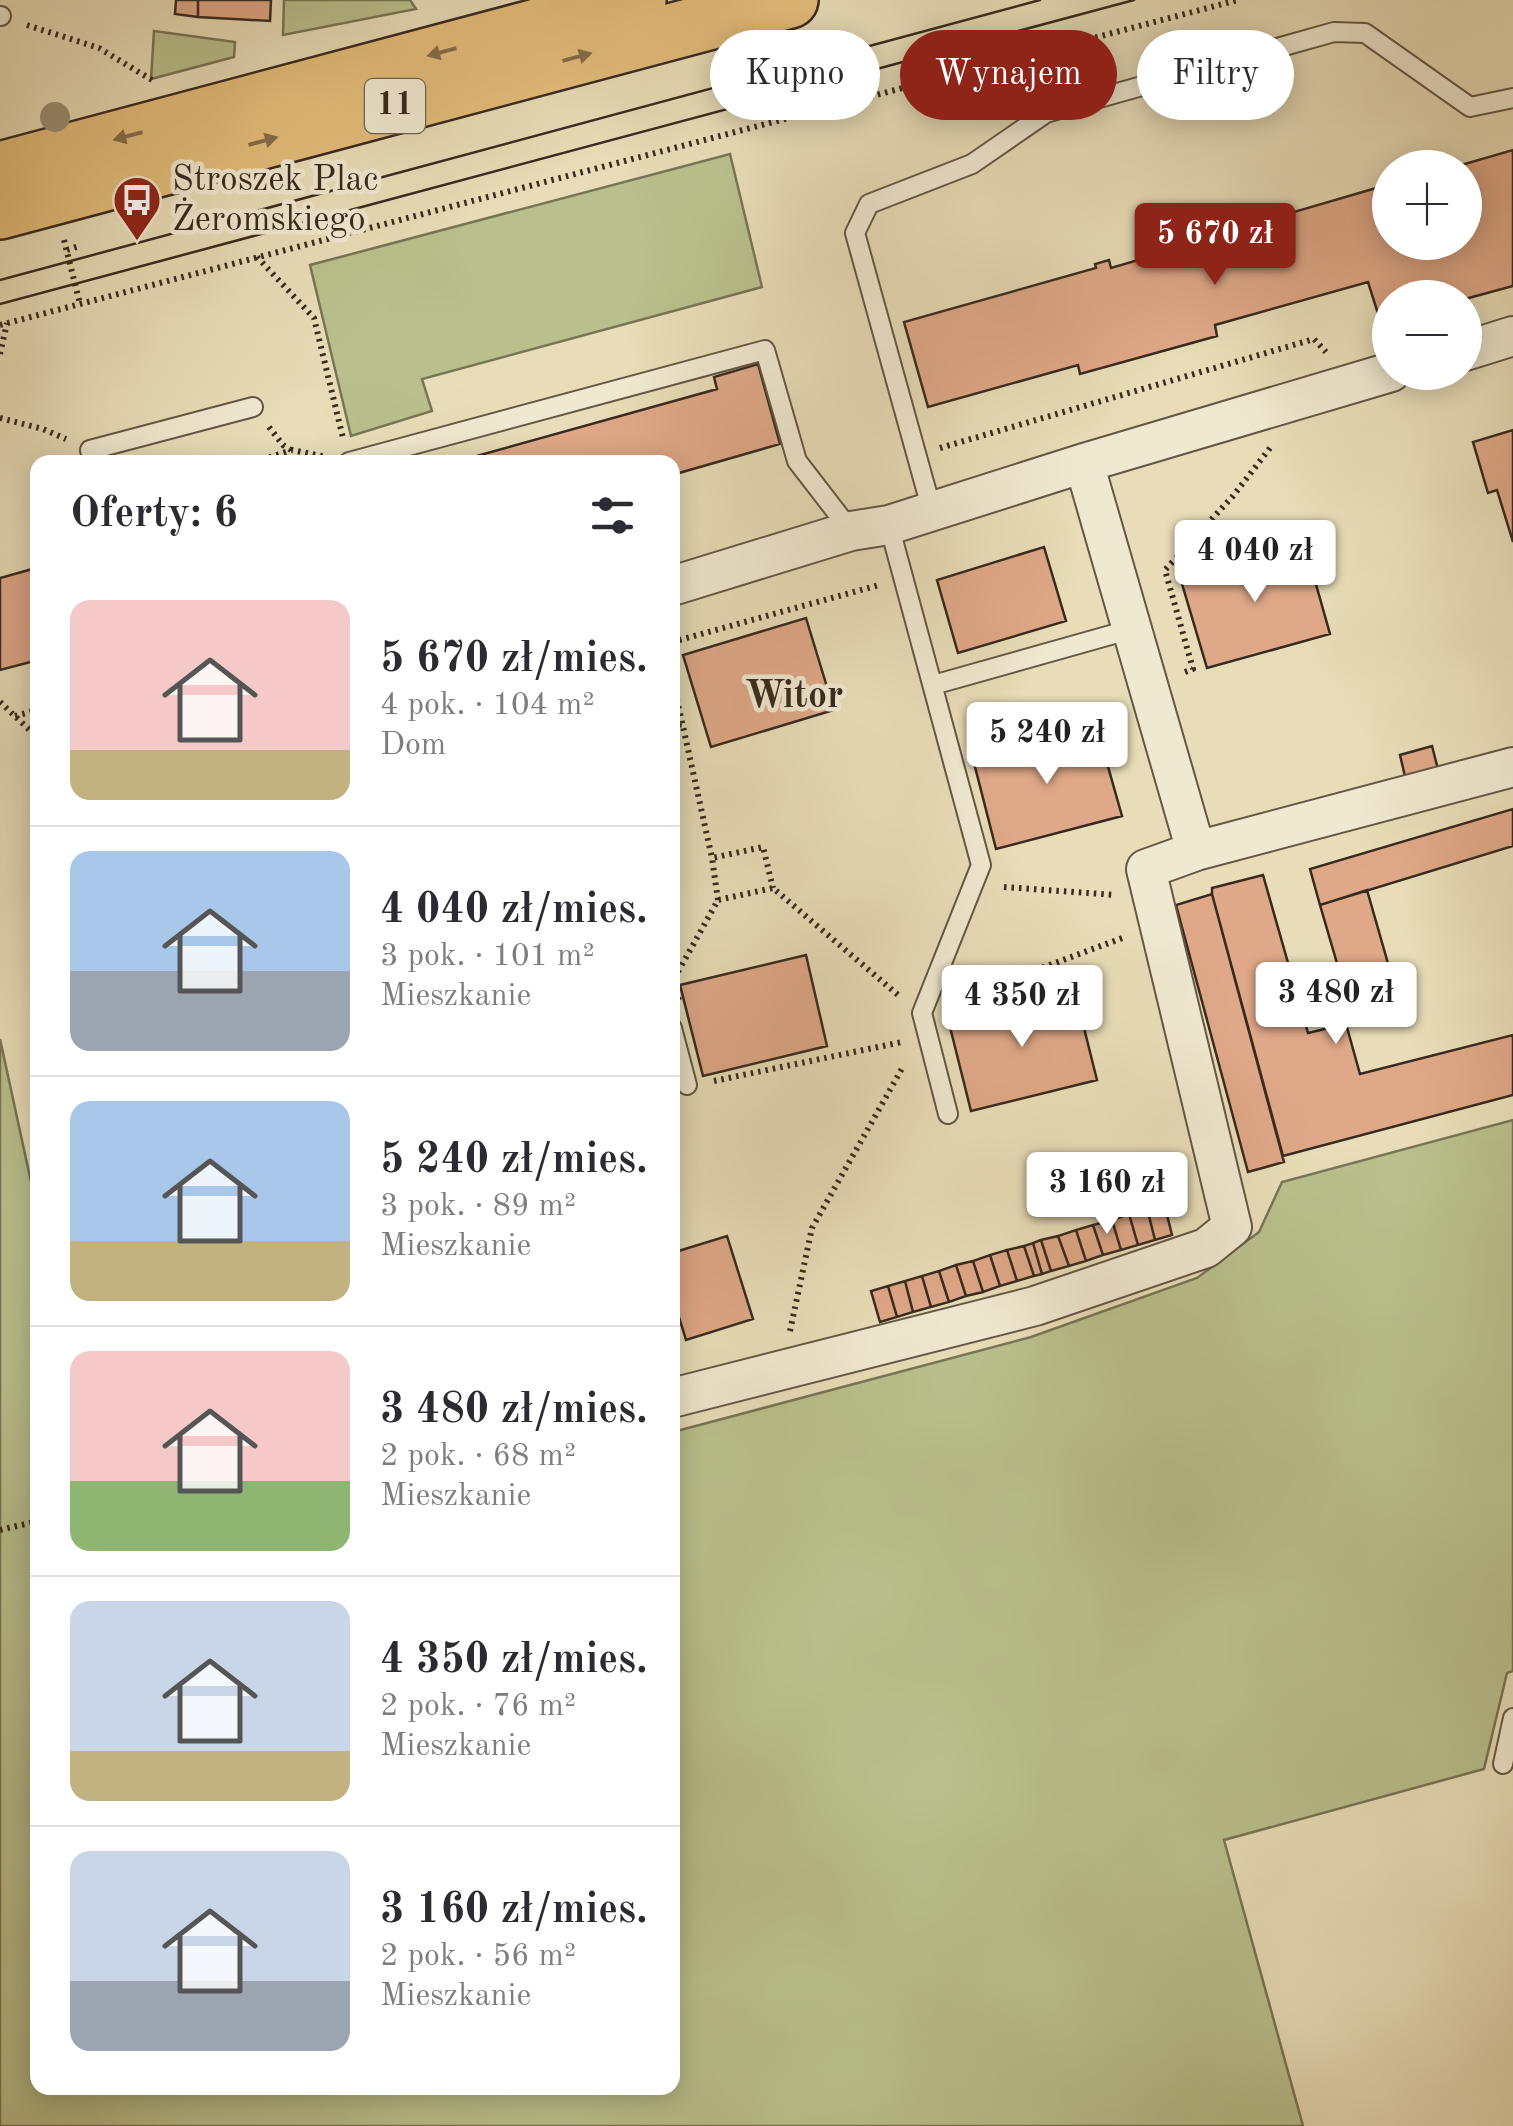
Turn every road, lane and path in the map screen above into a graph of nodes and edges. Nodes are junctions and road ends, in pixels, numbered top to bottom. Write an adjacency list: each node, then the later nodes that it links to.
1 (638, 0): 7 (highway, 11, one-way to 7)
2 (790, 0): 8 (highway, 11, one-way to 2)
3 (1238, 0): 12 (path)
4 (0, 16): 5 (path)
5 (160, 84)
6 (1513, 98): 31 (lane)
7 (0, 170)
8 (0, 212)
9 (63, 234): 11 (path)
10 (79, 246): 11 (path)
11 (66, 250): 13 (path)
12 (257, 256): 13 (path); 28 (path)
13 (80, 304): 14 (path)
14 (4, 324): 17 (path)
15 (1513, 336): 16 (street)
16 (1482, 346)
17 (0, 354)
18 (1336, 363): 23 (path)
19 (1372, 378): 30 (street)
20 (253, 407): 25 (lane)
21 (0, 418): 24 (path)
22 (1279, 436): 38 (path)
23 (937, 448)
24 (90, 455)
25 (95, 455)
26 (276, 455): 27 (path)
27 (316, 455)
28 (347, 455)
29 (375, 455): 33 (lane)
30 (1084, 463): 31 (street); 36 (street)
31 (932, 511): 32 (street)
32 (889, 525): 33 (street); 34 (lane)
33 (851, 531): 35 (street)
34 (904, 578): 37 (path); 39 (lane)
35 (680, 584)
36 (1132, 629): 39 (lane); 48 (street)
37 (680, 640)
38 (1193, 670)
39 (934, 685): 50 (lane)
40 (0, 702): 43 (path)
41 (30, 712): 43 (path)
42 (680, 712): 45 (path)
43 (14, 716): 46 (path)
44 (680, 725): 45 (path)
45 (683, 725): 49 (path)
46 (30, 731)
47 (1513, 767): 48 (street)
48 (1196, 851): 53 (street)
49 (712, 858): 51 (path); 52 (path)
50 (973, 884): 53 (path); 55 (lane)
51 (773, 888): 52 (path); 55 (path)
52 (718, 900): 54 (path)
53 (1155, 911): 55 (path); 60 (street)
54 (680, 968)
55 (919, 1014): 57 (path); 59 (lane)
56 (680, 1030): 58 (lane)
57 (919, 1038): 58 (path); 60 (path)
58 (693, 1085)
59 (948, 1114)
60 (781, 1371): 61 (street)
61 (680, 1396)
62 (30, 1523): 63 (path)
63 (0, 1530)
64 (1513, 1718): 65 (lane)
65 (1503, 1764)

